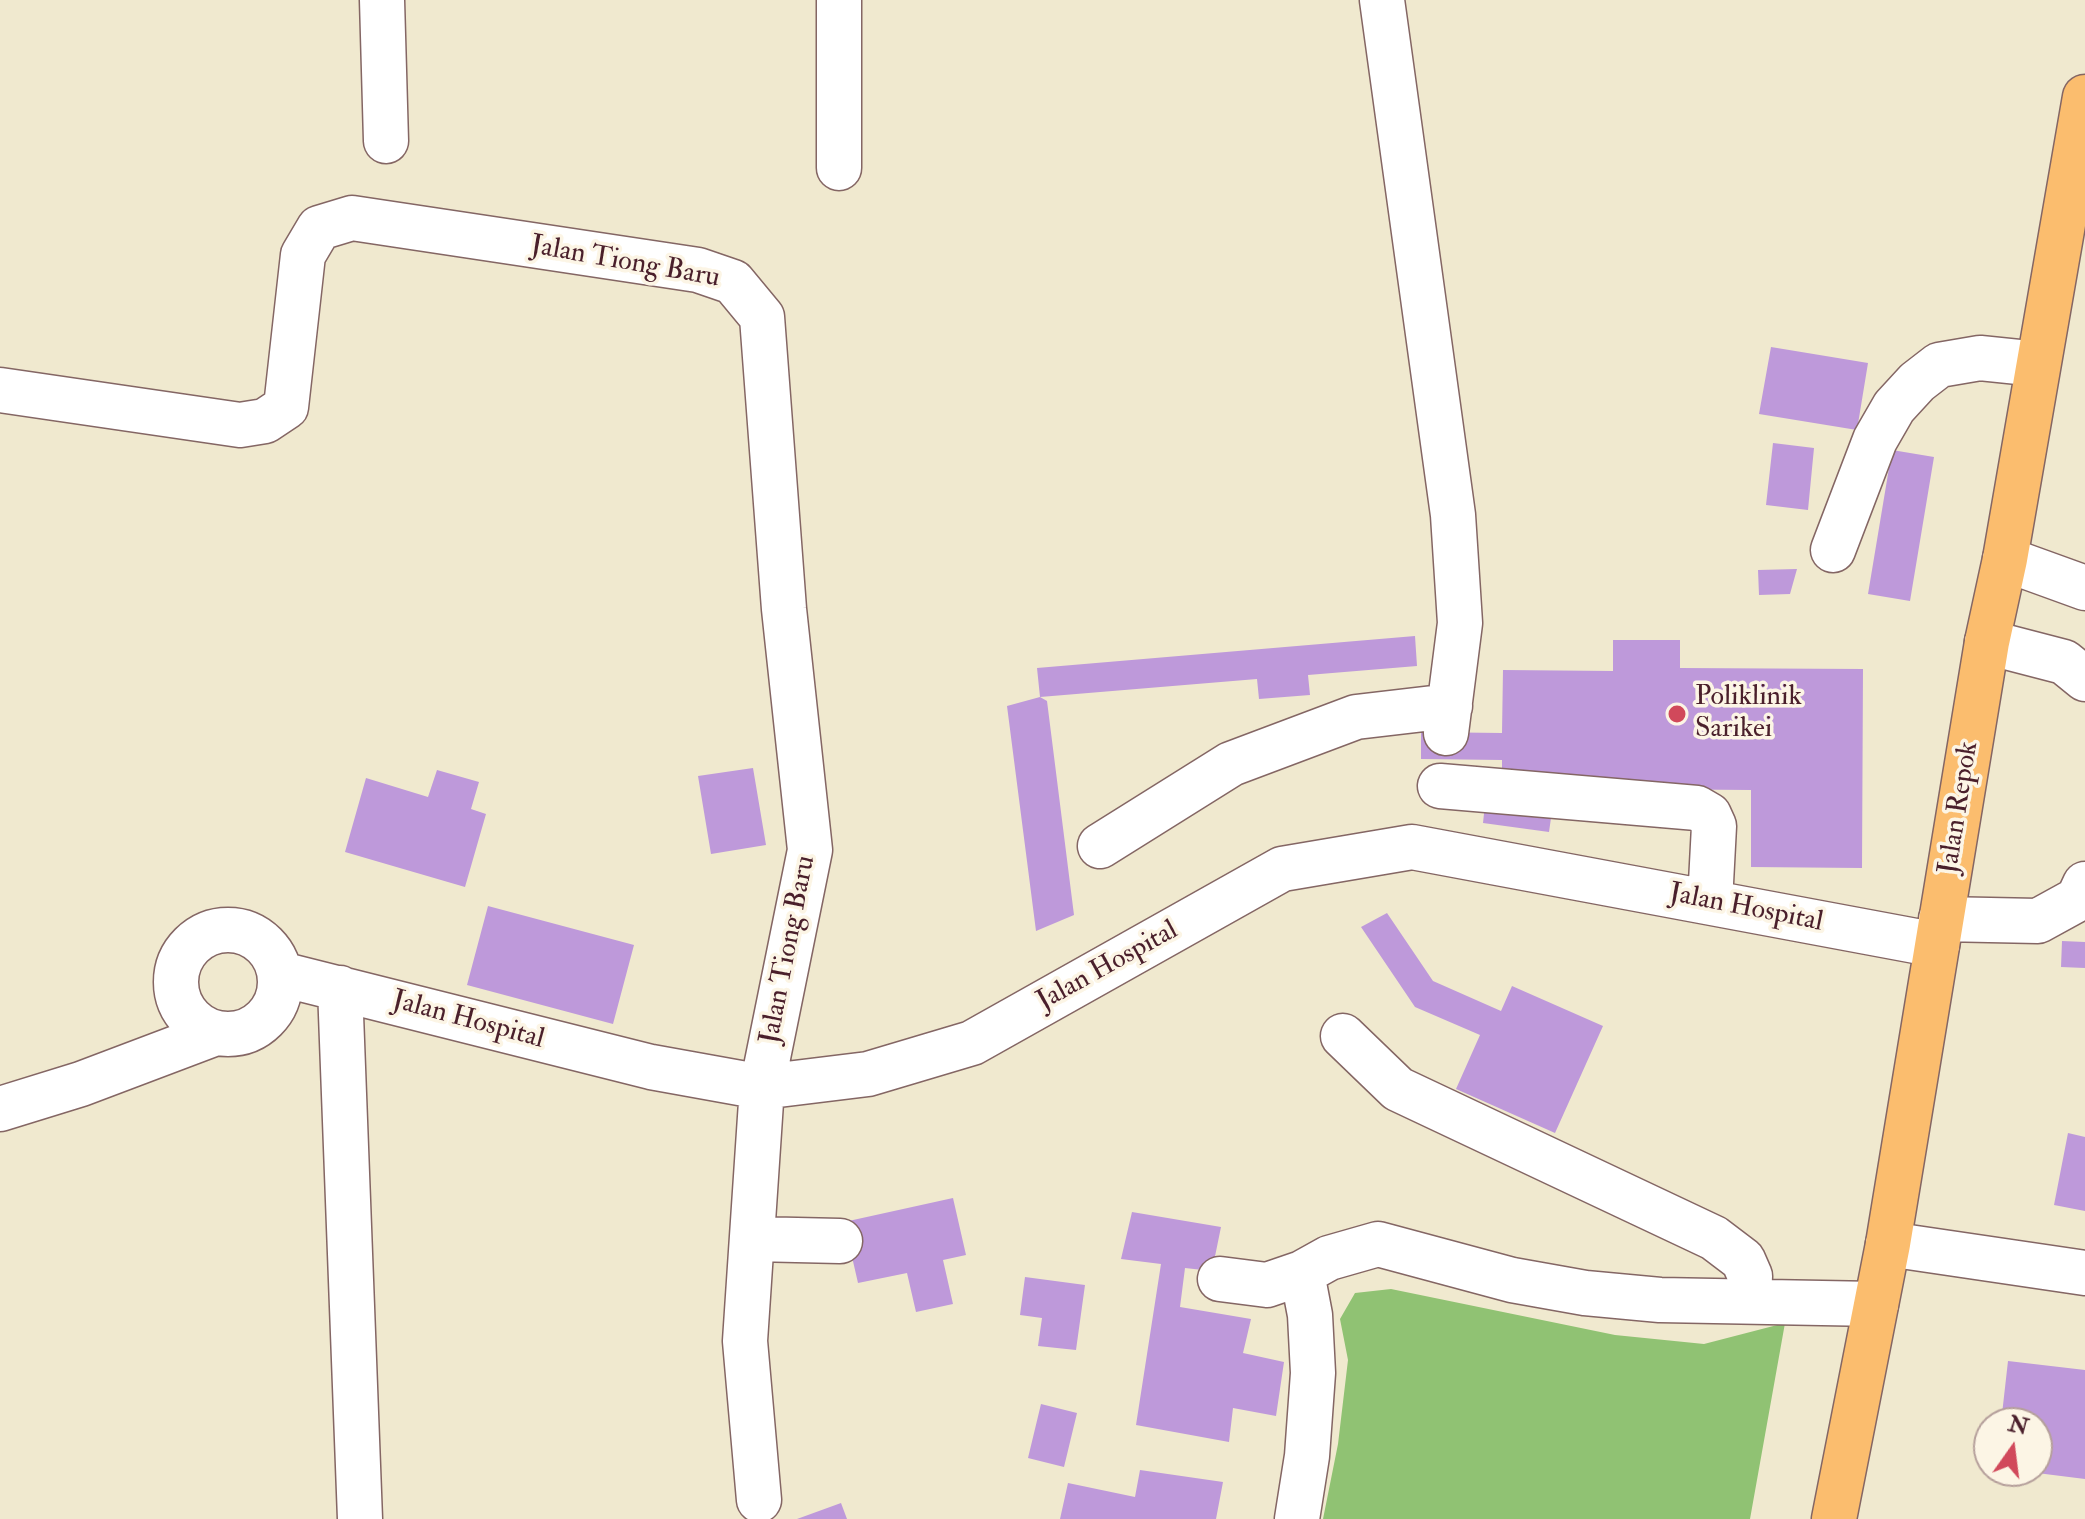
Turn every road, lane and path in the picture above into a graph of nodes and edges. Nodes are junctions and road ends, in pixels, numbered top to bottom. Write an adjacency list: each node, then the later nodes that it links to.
1 (382, 0): 5 (street)
2 (839, 0): 6 (street)
3 (1382, 0): 14 (street)
4 (2083, 119): 7 (main road, Jalan Repok)
5 (386, 141)
6 (839, 168)
7 (2038, 364): 9 (street); 10 (main road, Jalan Repok)
8 (0, 390): 24 (street, Jalan Tiong Baru)
9 (1833, 550)
10 (2005, 559): 11 (street); 12 (main road, Jalan Repok)
11 (2085, 588)
12 (1987, 642): 13 (street); 19 (main road, Jalan Repok)
13 (2085, 679)
14 (1445, 746): 15 (street); 16 (street); 18 (street)
15 (1100, 846)
16 (1431, 850): 18 (street, Jalan Hospital); 24 (street, Jalan Hospital)
17 (2085, 884): 19 (street, Jalan Hospital)
18 (1710, 902): 19 (street, Jalan Hospital)
19 (1939, 932): 28 (main road, Jalan Repok)
20 (281, 974): 21 (street, Jalan Hospital); 22 (street); 22 (street)
21 (340, 988): 24 (street, Jalan Hospital); 35 (street)
22 (216, 1033): 25 (street)
23 (1343, 1036): 32 (street)
24 (762, 1087): 26 (street, Jalan Tiong Baru)
25 (0, 1109)
26 (753, 1239): 27 (street); 34 (street, Jalan Tiong Baru)
27 (840, 1241)
28 (1888, 1244): 30 (street); 33 (main road, Jalan Repok)
29 (1302, 1273): 31 (street); 32 (street); 36 (street)
30 (2085, 1273)
31 (1220, 1279)
32 (1749, 1299): 33 (street)
33 (1876, 1304): 37 (main road, Jalan Repok)
34 (759, 1500)
35 (360, 1519)
36 (1297, 1519)
37 (1834, 1519)

